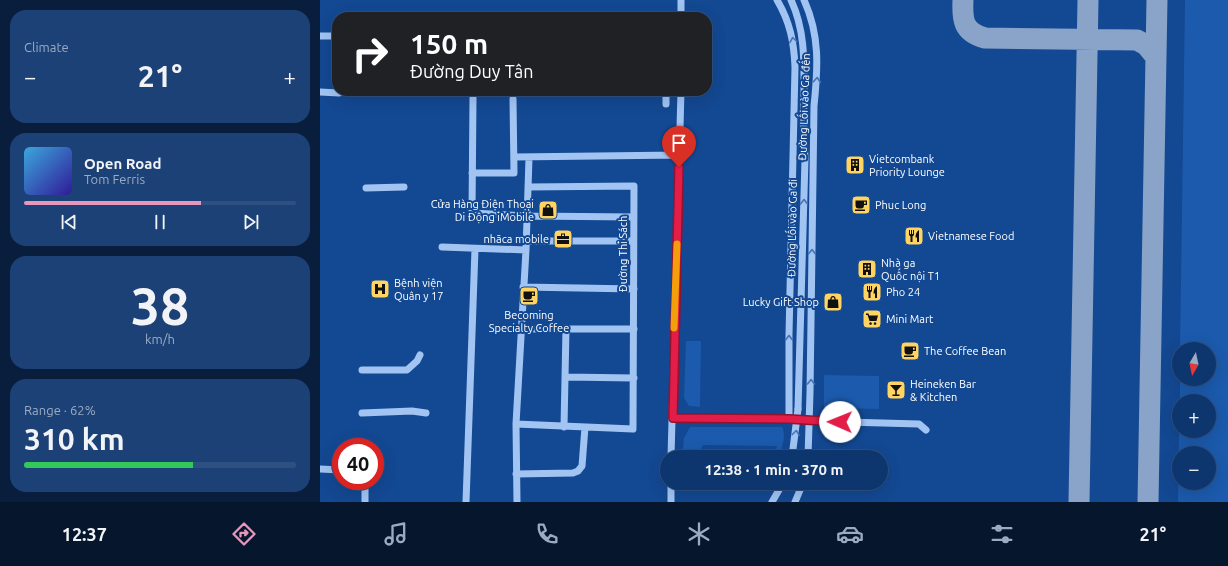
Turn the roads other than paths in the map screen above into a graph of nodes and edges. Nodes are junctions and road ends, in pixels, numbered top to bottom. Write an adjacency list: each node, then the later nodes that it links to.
1 (681, 0): 5 (street)
2 (777, 0): 41 (street, one-way to 2)
3 (791, 0): 48 (street, Đường Lối vào Ga đi, one-way to 3, bridge)
4 (804, 0): 42 (street, Đường Lối vào Ga đến, one-way to 4)
5 (681, 12)
6 (320, 36): 7 (street)
7 (332, 36)
8 (320, 92): 9 (street)
9 (332, 93)
10 (666, 96): 14 (street)
11 (681, 96): 15 (street)
12 (473, 98): 18 (street)
13 (514, 99): 16 (street)
14 (666, 104)
15 (679, 155): 17 (street); 40 (street)
16 (514, 157): 17 (street); 18 (street)
17 (529, 158): 19 (street)
18 (472, 173): 22 (street)
19 (528, 186): 22 (street); 23 (street, Đường Thi Sách)
20 (404, 187): 21 (street)
21 (366, 188)
22 (527, 216): 23 (street); 24 (street)
23 (634, 218): 25 (street, Đường Thi Sách)
24 (526, 241): 25 (street); 28 (street)
25 (633, 241): 30 (street, Đường Thi Sách)
26 (442, 246): 27 (street)
27 (475, 249): 28 (street); 58 (street)
28 (526, 250): 29 (street)
29 (523, 287): 30 (street); 32 (street)
30 (634, 289): 33 (street, Đường Thi Sách)
31 (566, 328): 32 (street); 33 (street); 36 (street)
32 (521, 329): 43 (street)
33 (634, 329): 37 (street, Đường Thi Sách)
34 (420, 355): 35 (street)
35 (362, 370)
36 (565, 377): 37 (street); 44 (street)
37 (634, 378): 45 (street, Đường Thi Sách)
38 (362, 413): 39 (street)
39 (426, 413)
40 (673, 418): 41 (street); 47 (street)
41 (789, 419): 42 (street)
42 (809, 421): 46 (street); 49 (street, Đường Lối vào Ga đến)
43 (516, 424): 44 (street); 52 (street)
44 (564, 427): 45 (street)
45 (585, 427): 52 (street)
46 (926, 430)
47 (671, 450)
48 (793, 450)
49 (808, 450)
50 (320, 469): 51 (street)
51 (332, 470)
52 (516, 474): 59 (street)
53 (365, 490): 57 (street)
54 (671, 490): 60 (street)
55 (779, 490): 61 (street)
56 (800, 490): 62 (street)
57 (365, 502)
58 (466, 502)
59 (517, 502)
60 (671, 502)
61 (772, 502)
62 (795, 502)

